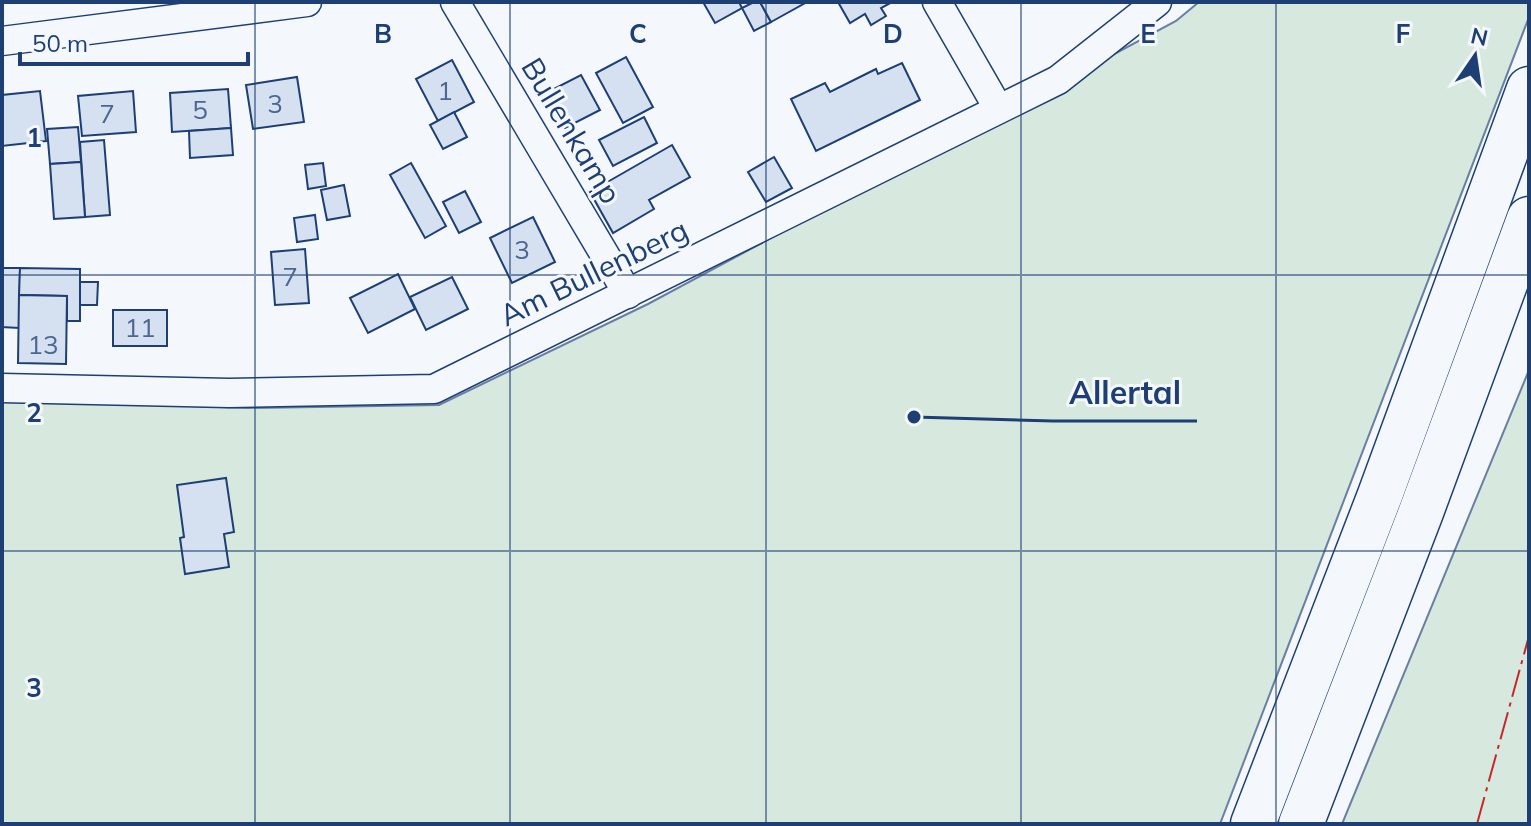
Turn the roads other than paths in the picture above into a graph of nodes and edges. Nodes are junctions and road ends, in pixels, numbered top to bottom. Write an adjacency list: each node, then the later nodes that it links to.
1 (307, 2): 5 (street)
2 (455, 2): 9 (street, Bullenkamp)
3 (937, 2): 7 (street)
4 (1157, 2): 7 (street, Am Bullenberg)
5 (2, 41)
6 (1529, 89): 11 (highway)
7 (998, 108): 9 (street, Am Bullenberg)
8 (1529, 219): 12 (highway)
9 (628, 294): 10 (street, Am Bullenberg)
10 (2, 388)
11 (1253, 824)
12 (1301, 824)

